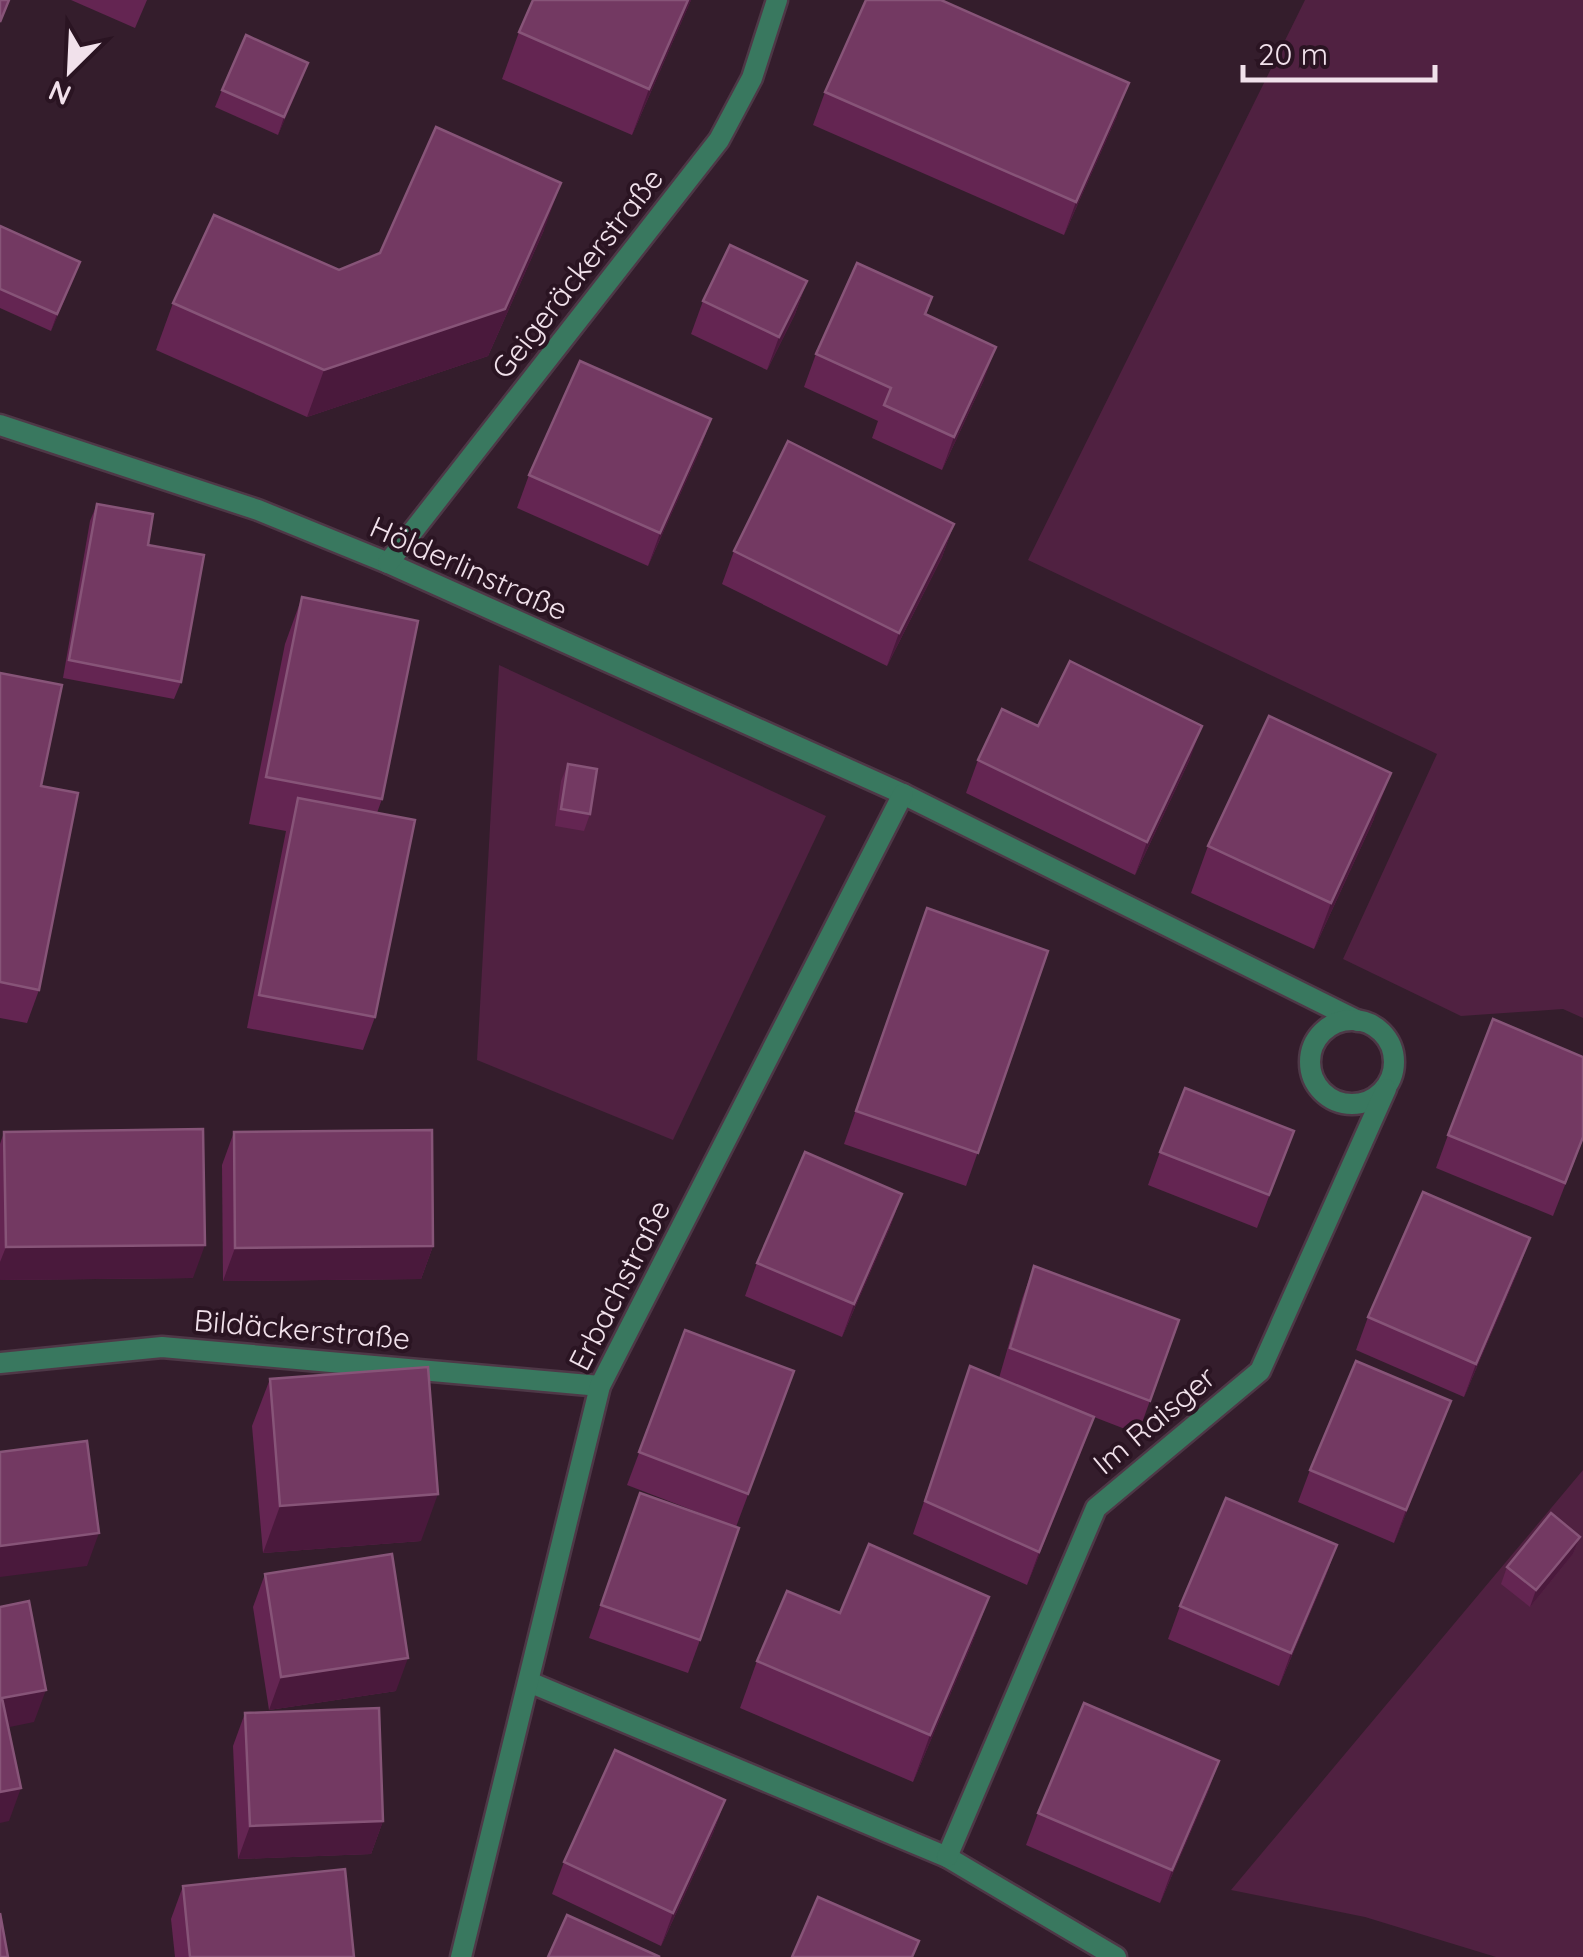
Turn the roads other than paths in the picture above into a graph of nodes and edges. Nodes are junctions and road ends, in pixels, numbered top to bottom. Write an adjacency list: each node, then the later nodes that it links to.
1 (778, 0): 3 (street, Geigeräckerstraße)
2 (0, 425): 3 (street, Hölderlinstraße)
3 (388, 563): 4 (street, Hölderlinstraße)
4 (903, 794): 5 (street, Im Raisger); 8 (street, Erbachstraße)
5 (1358, 1021): 6 (street, Im Raisger); 6 (street)
6 (1386, 1090): 10 (street, Im Raisger)
7 (0, 1363): 8 (street, Bildäckerstraße)
8 (600, 1386): 9 (street, Erbachstraße)
9 (529, 1682): 10 (street); 11 (street, Erbachstraße)
10 (947, 1857): 12 (street)
11 (461, 1957)
12 (1116, 1957)

